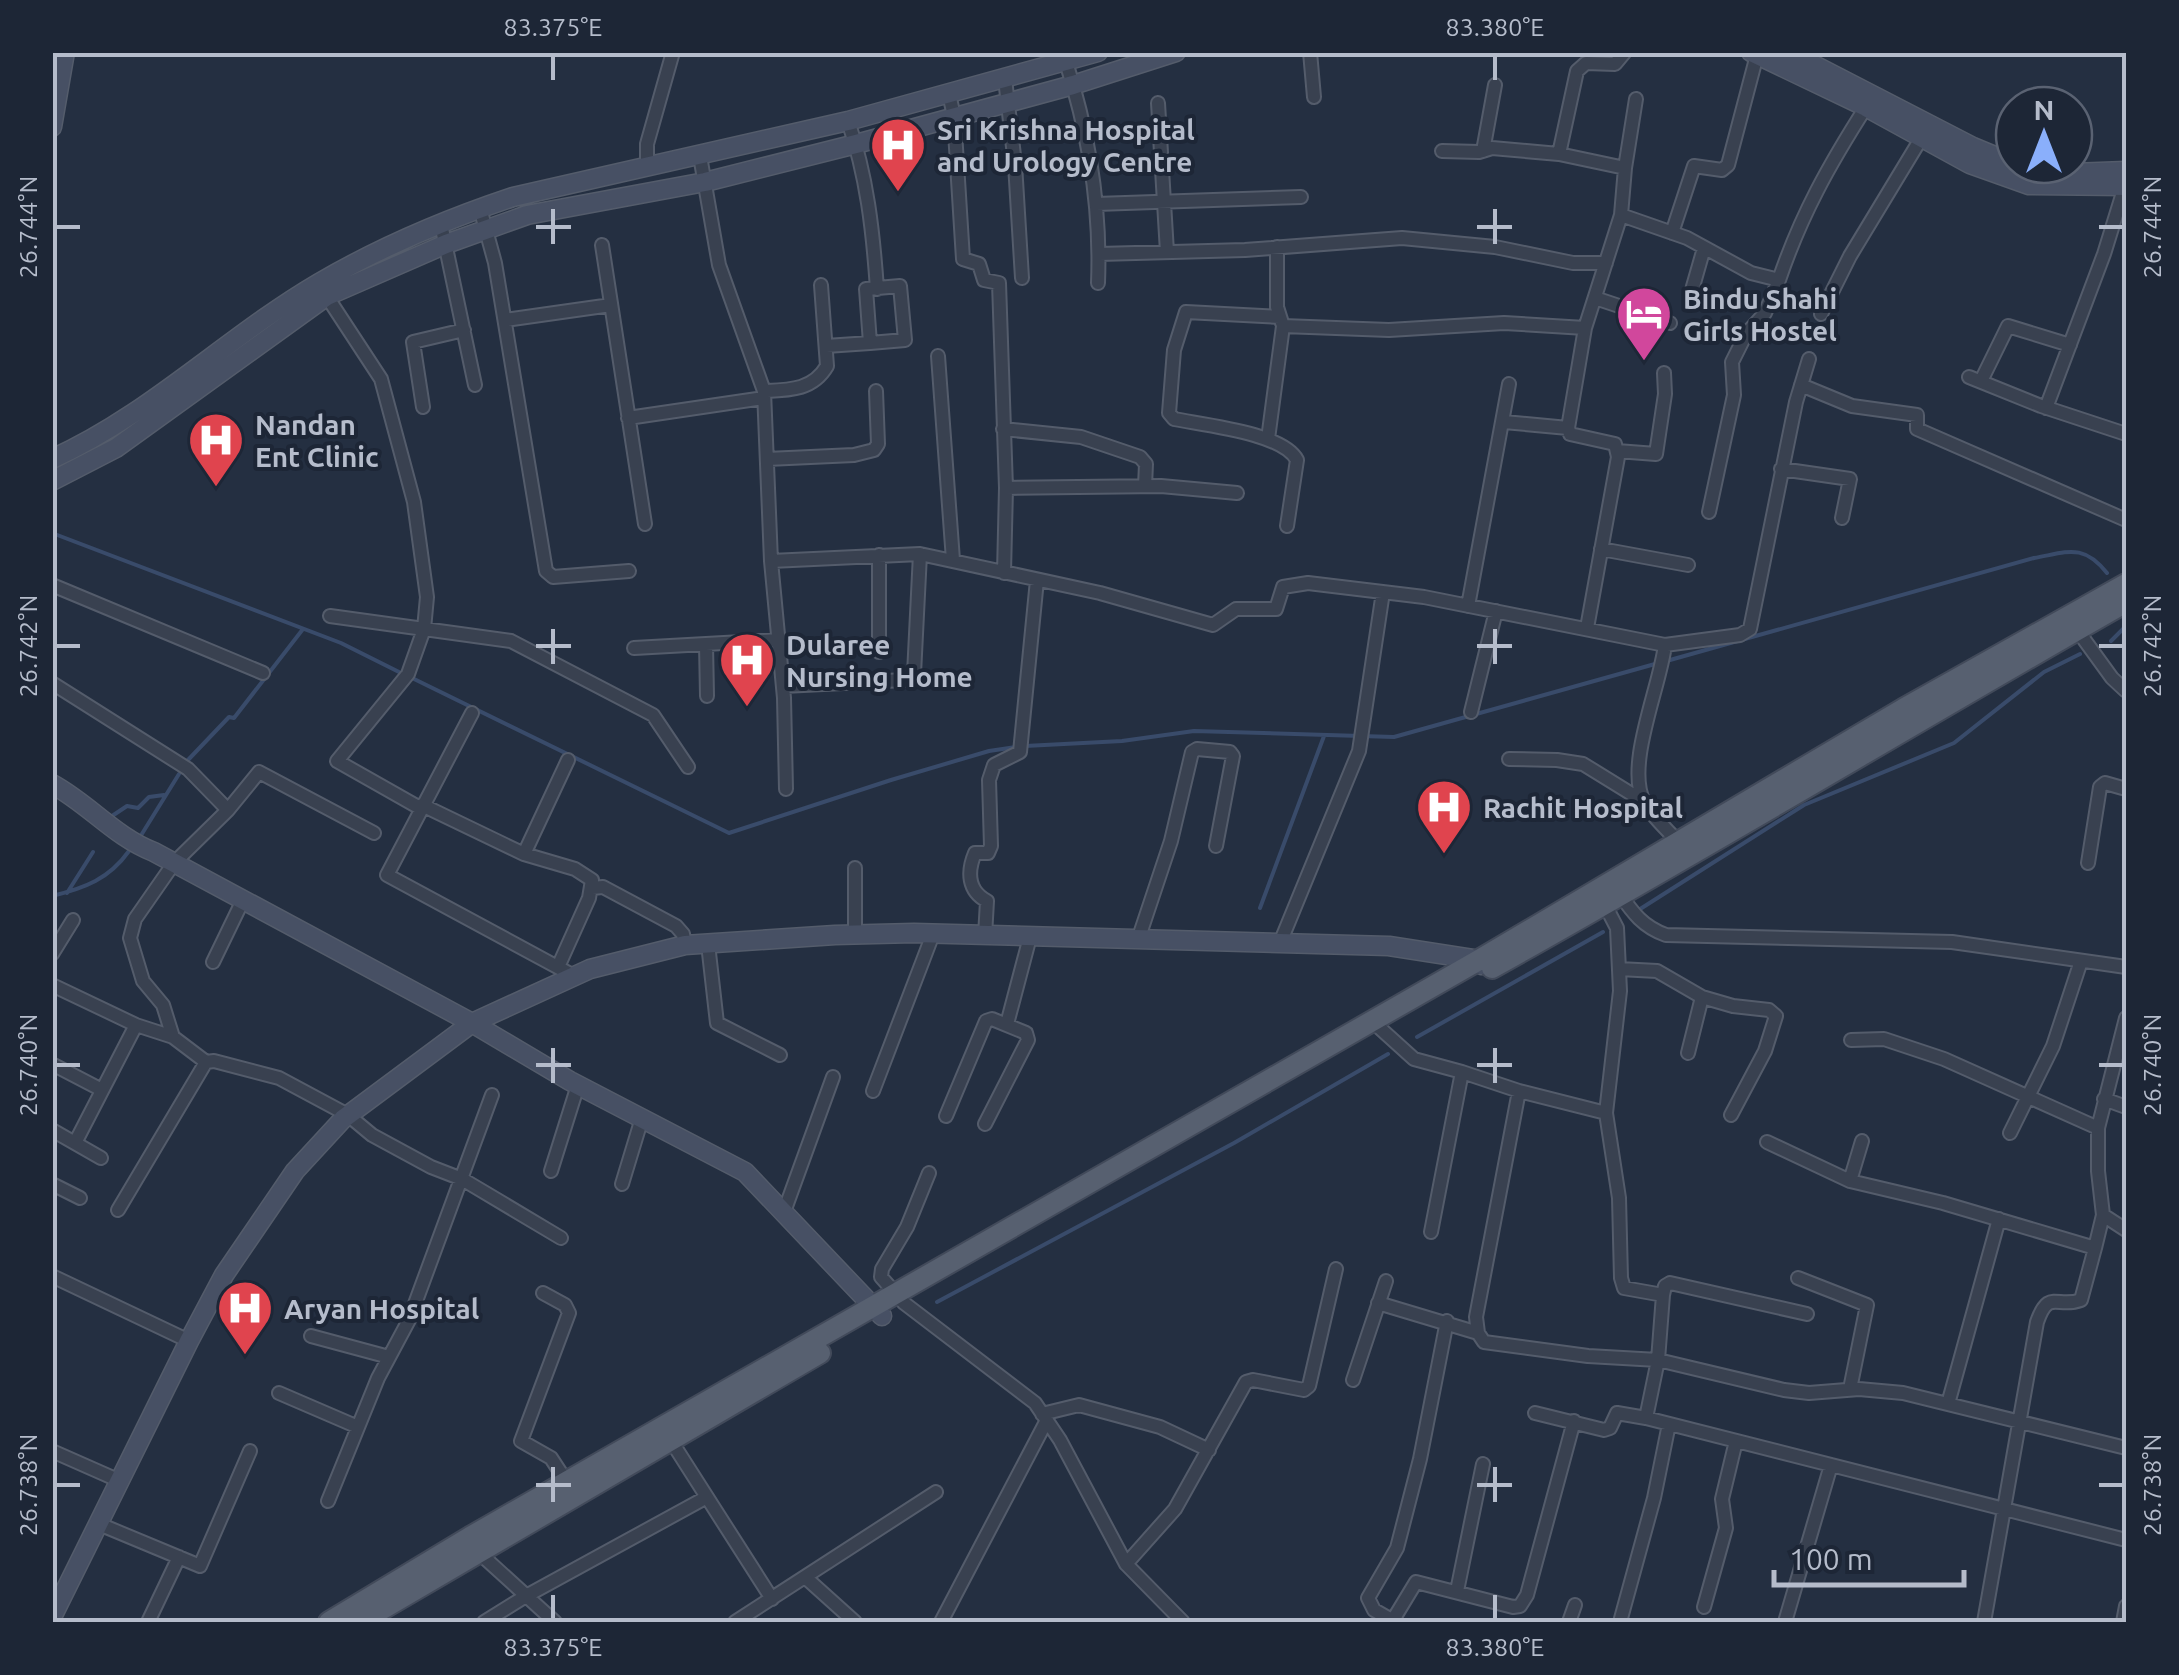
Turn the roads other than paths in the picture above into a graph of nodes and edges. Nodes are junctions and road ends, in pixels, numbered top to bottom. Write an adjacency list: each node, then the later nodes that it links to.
1 (65, 52): 21 (main road)
2 (673, 52): 29 (street)
3 (1098, 52): 9 (main road)
4 (1176, 52): 12 (main road)
5 (1310, 52): 14 (street)
6 (1625, 52): 26 (street)
7 (1788, 52): 28 (main road)
8 (1754, 54): 18 (main road); 42 (street)
9 (1066, 62): 10 (main road); 12 (street)
10 (1005, 79): 13 (main road); 16 (street)
11 (1494, 84): 25 (street)
12 (1073, 85): 16 (main road); 37 (street)
13 (949, 94): 19 (street); 20 (main road)
14 (1314, 97)
15 (1636, 99): 30 (street)
16 (1010, 100): 19 (main road); 50 (street)
17 (1158, 103): 36 (street)
18 (1866, 107): 22 (main road); 51 (street)
19 (954, 116): 23 (main road); 80 (street)
20 (848, 121): 23 (street); 27 (main road)
21 (52, 127)
22 (1922, 137): 34 (main road); 59 (street)
23 (856, 144): 33 (main road); 54 (street)
24 (1442, 151): 25 (street)
25 (1483, 151): 26 (street)
26 (1559, 154): 30 (street)
27 (700, 156): 29 (main road); 33 (street)
28 (1994, 156)
29 (647, 168): 38 (main road)
30 (1625, 168): 39 (street)
31 (2126, 170): 32 (main road)
32 (2094, 172)
33 (705, 182): 41 (main road); 75 (street)
34 (2126, 186): 66 (street)
35 (1301, 197): 36 (street)
36 (1164, 201): 37 (street); 47 (street)
37 (1096, 204): 48 (street)
38 (480, 208): 40 (main road); 41 (street)
39 (1621, 215): 42 (street); 49 (street)
40 (441, 224): 43 (street); 55 (main road)
41 (487, 230): 43 (main road); 60 (street)
42 (1672, 233): 46 (street)
43 (446, 244): 55 (main road); 64 (street)
44 (602, 245): 57 (street)
45 (1277, 247): 47 (street); 49 (street); 61 (street)
46 (1704, 248): 51 (street); 58 (street)
47 (1167, 252): 48 (street)
48 (1099, 254): 52 (street)
49 (1606, 262): 56 (street)
50 (1022, 278)
51 (1779, 280): 92 (street)
52 (1098, 283)
53 (821, 285): 67 (street)
54 (877, 288): 65 (street); 65 (street)
55 (323, 290): 86 (main road); 88 (main road); 115 (street)
56 (1595, 298): 62 (street); 63 (street)
57 (611, 305): 60 (street); 78 (street)
58 (1722, 305)
59 (1821, 314)
60 (505, 320): 103 (street)
61 (1281, 321): 63 (street); 83 (street); 83 (street)
62 (1670, 323)
63 (1585, 328): 81 (street)
64 (464, 330): 73 (street); 76 (street)
65 (870, 343): 67 (street)
66 (2070, 345): 77 (street); 77 (street)
67 (826, 346): 75 (street)
68 (938, 356): 100 (street)
69 (1808, 359): 72 (street)
70 (1664, 373): 84 (street)
71 (1509, 384): 79 (street)
72 (1801, 385): 87 (street); 94 (street)
73 (475, 386)
74 (876, 391): 85 (street)
75 (764, 395): 78 (street); 85 (street)
76 (423, 407)
77 (2046, 408): 82 (street)
78 (628, 418): 95 (street)
79 (1504, 422): 81 (street); 110 (street)
80 (1003, 428): 89 (street); 90 (street)
81 (1568, 428): 84 (street)
82 (2126, 434)
83 (1268, 439): 96 (street)
84 (1617, 451): 97 (street)
85 (766, 459): 101 (street)
86 (52, 460)
87 (1781, 470): 93 (street); 118 (street)
88 (52, 481)
89 (1145, 486): 90 (street); 91 (street)
90 (1006, 488): 104 (street)
91 (1236, 493)
92 (1709, 512)
93 (1842, 518)
94 (2126, 520)
95 (645, 524)
96 (1286, 526)
97 (1601, 549): 102 (street); 114 (street)
98 (920, 554): 99 (street); 100 (street); 123 (street)
99 (878, 555): 101 (street); 120 (street)
100 (953, 560): 104 (street)
101 (771, 561): 116 (street)
102 (1688, 565)
103 (629, 571)
104 (1004, 572): 105 (street)
105 (1037, 580): 108 (street); 150 (street)
106 (2126, 584): 113 (main road)
107 (52, 585): 121 (street)
108 (1383, 592): 110 (street); 154 (street)
109 (2126, 602): 113 (main road)
110 (1468, 606): 111 (street)
111 (1496, 611): 114 (street); 126 (street)
112 (330, 616): 115 (street)
113 (2073, 624): 124 (street); 139 (main road)
114 (1587, 628): 118 (street)
115 (424, 629): 130 (street); 135 (street)
116 (778, 640): 117 (street); 123 (street)
117 (706, 644): 119 (street); 125 (street)
118 (1665, 645): 134 (street)
119 (634, 648)
120 (879, 652)
121 (263, 672)
122 (52, 684): 136 (street)
123 (783, 686): 132 (street)
124 (2126, 691)
125 (707, 696)
126 (1471, 712)
127 (472, 713): 135 (street)
128 (1509, 759): 134 (street)
129 (568, 760): 140 (street)
130 (688, 767)
131 (52, 784): 142 (main road)
132 (786, 789)
133 (2126, 789): 141 (street)
134 (1643, 801): 139 (street)
135 (421, 806): 140 (street); 162 (street)
136 (228, 810): 137 (street); 142 (street)
137 (374, 834)
138 (1216, 846): 152 (street)
139 (1683, 848): 145 (main road)
140 (524, 854): 144 (street)
141 (2088, 862)
142 (174, 863): 146 (main road); 170 (street)
143 (855, 868): 149 (street)
144 (592, 888): 155 (street); 162 (street)
145 (1609, 894): 157 (street); 159 (main road); 161 (street)
146 (243, 900): 158 (street); 165 (main road)
147 (73, 920): 156 (street)
148 (933, 934): 149 (main road); 150 (main road); 180 (street)
149 (855, 935): 153 (main road)
150 (985, 936): 151 (main road)
151 (1030, 937): 152 (main road); 166 (street)
152 (1138, 940): 154 (main road)
153 (708, 944): 155 (main road); 173 (street)
154 (1280, 944): 159 (main road)
155 (685, 945): 162 (main road)
156 (52, 954)
157 (2081, 961): 160 (street); 183 (street)
158 (212, 962)
159 (1483, 966): 169 (main road)
160 (2126, 967)
161 (1619, 969): 164 (street); 186 (street)
162 (566, 972): 165 (main road)
163 (52, 985): 167 (street)
164 (1702, 997): 172 (street); 188 (street)
165 (472, 1023): 178 (main road); 187 (main road)
166 (1007, 1024): 189 (street); 191 (street)
167 (136, 1025): 170 (street); 179 (street)
168 (2126, 1025): 184 (street)
169 (1377, 1026): 176 (street); 220 (main road)
170 (173, 1037): 174 (street)
171 (1852, 1040): 183 (street)
172 (1688, 1053)
173 (780, 1054)
174 (206, 1062): 187 (street); 206 (street)
175 (52, 1064): 179 (street)
176 (1462, 1072): 181 (street); 211 (street)
177 (833, 1078): 207 (street)
178 (578, 1084): 190 (main road); 199 (street)
179 (102, 1090): 197 (street)
180 (873, 1091)
181 (1519, 1091): 186 (street); 225 (street)
182 (492, 1095): 201 (street)
183 (2027, 1096): 192 (street); 194 (street)
184 (2104, 1100): 185 (street); 192 (street)
185 (2126, 1107)
186 (1606, 1113): 219 (street)
187 (348, 1115): 201 (street); 227 (main road)
188 (1731, 1115)
189 (946, 1116)
190 (642, 1118): 204 (street); 207 (main road)
191 (985, 1124)
192 (2098, 1128): 208 (street)
193 (52, 1130): 197 (street)
194 (2010, 1132)
195 (1862, 1140): 202 (street)
196 (1767, 1142): 202 (street)
197 (75, 1143): 198 (street)
198 (101, 1158)
199 (552, 1171)
200 (929, 1173): 220 (street)
201 (462, 1179): 212 (street); 228 (street)
202 (1850, 1181): 209 (street)
203 (52, 1184): 205 (street)
204 (622, 1184)
205 (80, 1198)
206 (118, 1210)
207 (784, 1212): 222 (main road)
208 (2103, 1215): 210 (street); 213 (street)
209 (1999, 1219): 213 (street); 233 (street)
210 (2126, 1230)
211 (1431, 1232)
212 (561, 1238)
213 (2095, 1248): 237 (street)
214 (1336, 1269): 245 (street)
215 (52, 1276): 227 (street)
216 (1798, 1278): 231 (street)
217 (1386, 1281): 221 (street)
218 (542, 1293): 250 (street)
219 (1664, 1296): 223 (street); 229 (street)
220 (899, 1299): 222 (main road); 235 (street)
221 (1378, 1303): 224 (street); 230 (street)
222 (878, 1311): 241 (main road)
223 (1807, 1314)
224 (1446, 1322): 225 (street); 277 (street)
225 (1478, 1333): 229 (street)
226 (311, 1336): 228 (street)
227 (189, 1340): 249 (main road)
228 (389, 1357): 240 (street)
229 (1658, 1360): 231 (street); 236 (street)
230 (1353, 1380)
231 (1850, 1390): 233 (street)
232 (279, 1393): 240 (street)
233 (1948, 1404): 237 (street)
234 (1534, 1413): 238 (street)
235 (1044, 1417): 245 (street); 259 (street); 275 (street)
236 (1646, 1418): 238 (street); 239 (street)
237 (2019, 1421): 243 (street); 254 (street)
238 (1574, 1422): 261 (street)
239 (1669, 1424): 242 (street); 279 (street)
240 (358, 1427): 253 (street)
241 (667, 1434): 250 (main road); 252 (street)
242 (1736, 1441): 248 (street); 266 (street)
243 (2126, 1448)
244 (250, 1450): 258 (street)
245 (1209, 1450): 259 (street)
246 (52, 1451): 249 (street)
247 (1483, 1464): 261 (street)
248 (1831, 1465): 254 (street); 280 (street)
249 (120, 1480): 255 (main road)
250 (570, 1488): 257 (main road)
251 (936, 1492): 260 (street)
252 (707, 1497): 262 (street); 263 (street)
253 (328, 1501)
254 (2004, 1509): 256 (street); 281 (street)
255 (98, 1524): 258 (street); 267 (main road)
256 (2126, 1540)
257 (472, 1545): 262 (street); 269 (main road); 270 (main road)
258 (180, 1557): 268 (street)
259 (1126, 1564): 276 (street)
260 (805, 1576): 263 (street); 274 (street)
261 (1457, 1591): 277 (street)
262 (526, 1596): 271 (street); 272 (street)
263 (772, 1598): 273 (street)
264 (1575, 1605): 278 (street)
265 (2126, 1606): 282 (street)
266 (1704, 1607)
267 (53, 1614)
268 (148, 1622)
269 (329, 1622)
270 (360, 1622)
271 (484, 1622)
272 (555, 1622)
273 (735, 1622)
274 (856, 1622)
275 (941, 1622)
276 (1183, 1622)
277 (1395, 1622)
278 (1570, 1622)
279 (1620, 1622)
280 (1785, 1622)
281 (1984, 1622)
282 (2123, 1622)

